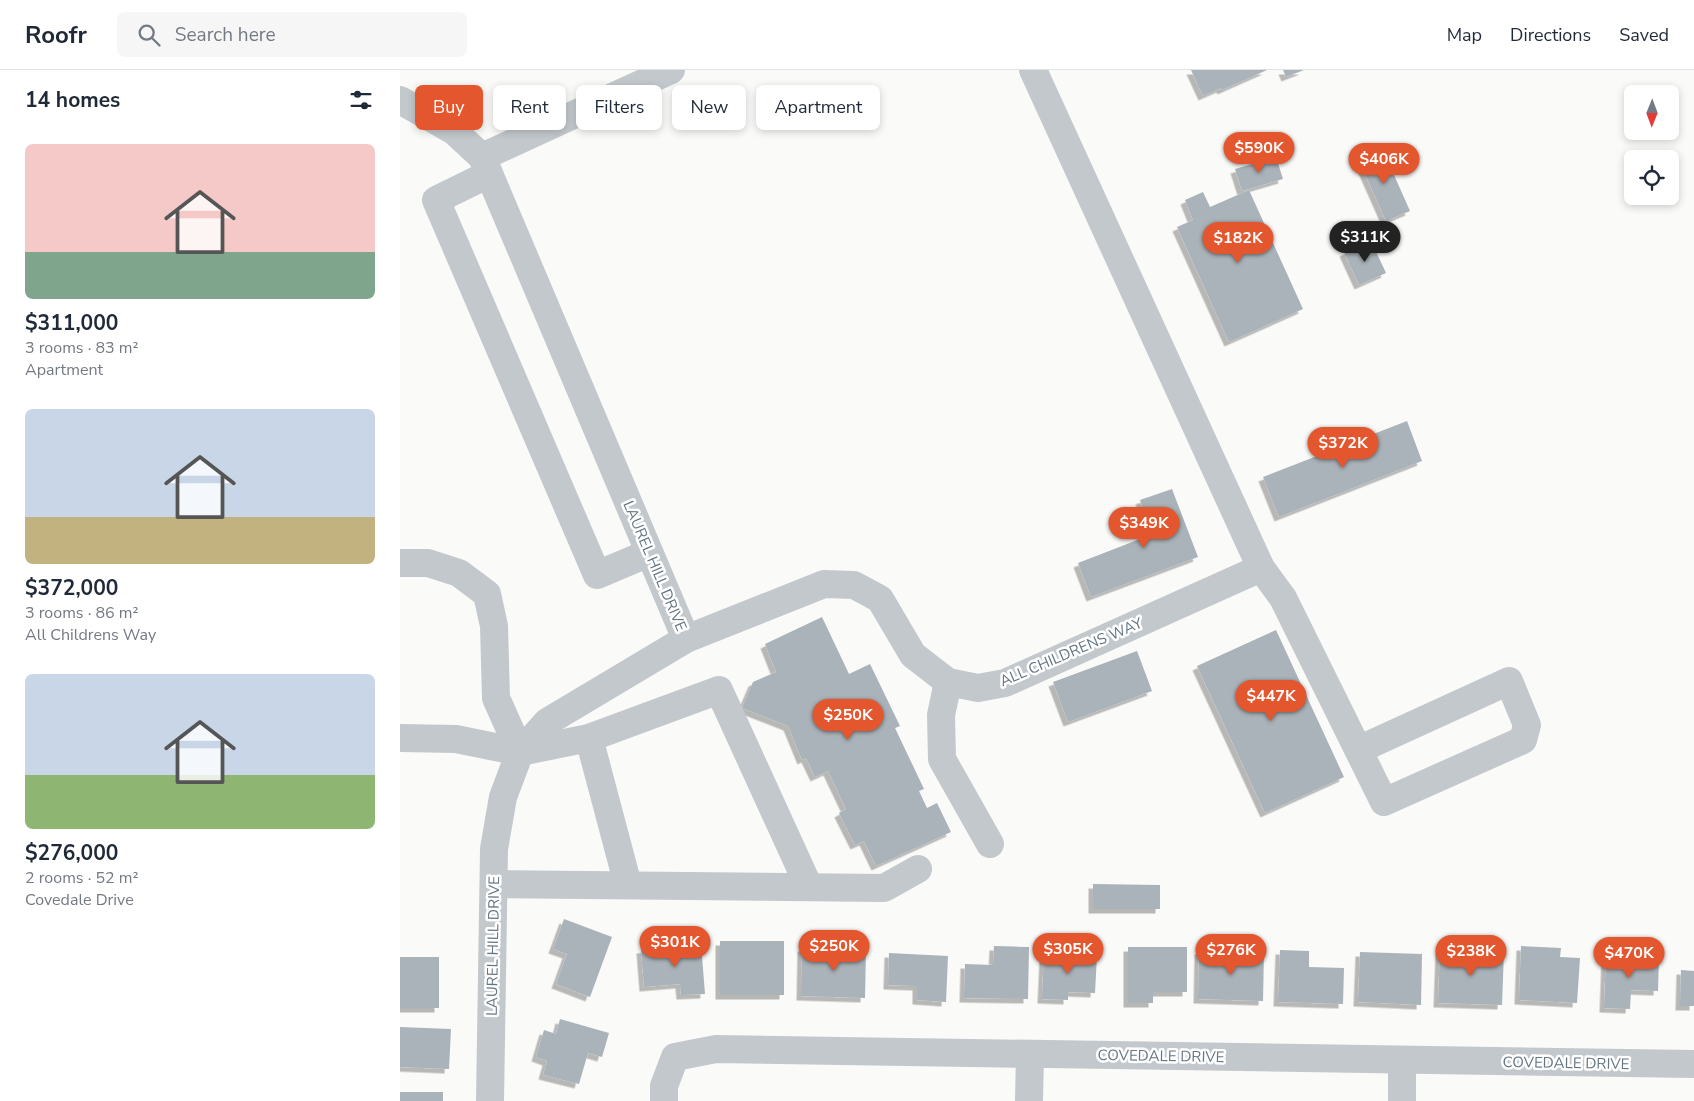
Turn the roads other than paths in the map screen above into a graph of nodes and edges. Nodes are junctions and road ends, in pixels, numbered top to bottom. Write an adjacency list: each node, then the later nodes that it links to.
1 (671, 70): 4 (street)
2 (1033, 70): 7 (street)
3 (400, 100): 4 (street, LAUREL HILL DRIVE)
4 (486, 166): 5 (street, LAUREL HILL DRIVE); 5 (street)
5 (650, 553): 8 (street, LAUREL HILL DRIVE)
6 (400, 563): 13 (street)
7 (1261, 568): 9 (street, ALL CHILDRENS WAY); 12 (street)
8 (686, 639): 9 (street, ALL CHILDRENS WAY); 13 (street, LAUREL HILL DRIVE)
9 (948, 682): 14 (street)
10 (400, 738): 13 (street)
11 (589, 738): 13 (street); 17 (street); 18 (street)
12 (1358, 750): 12 (street)
13 (520, 752): 16 (street, LAUREL HILL DRIVE)
14 (990, 844)
15 (918, 869): 18 (street)
16 (494, 884): 17 (street); 22 (street, LAUREL HILL DRIVE)
17 (628, 885): 18 (street)
18 (809, 887)
19 (1030, 1054): 20 (street, COVEDALE DRIVE); 23 (street, COVEDALE DRIVE); 24 (street)
20 (1402, 1061): 21 (street, COVEDALE DRIVE); 25 (street)
21 (1694, 1064)
22 (490, 1101)
23 (664, 1101)
24 (1029, 1101)
25 (1402, 1101)

